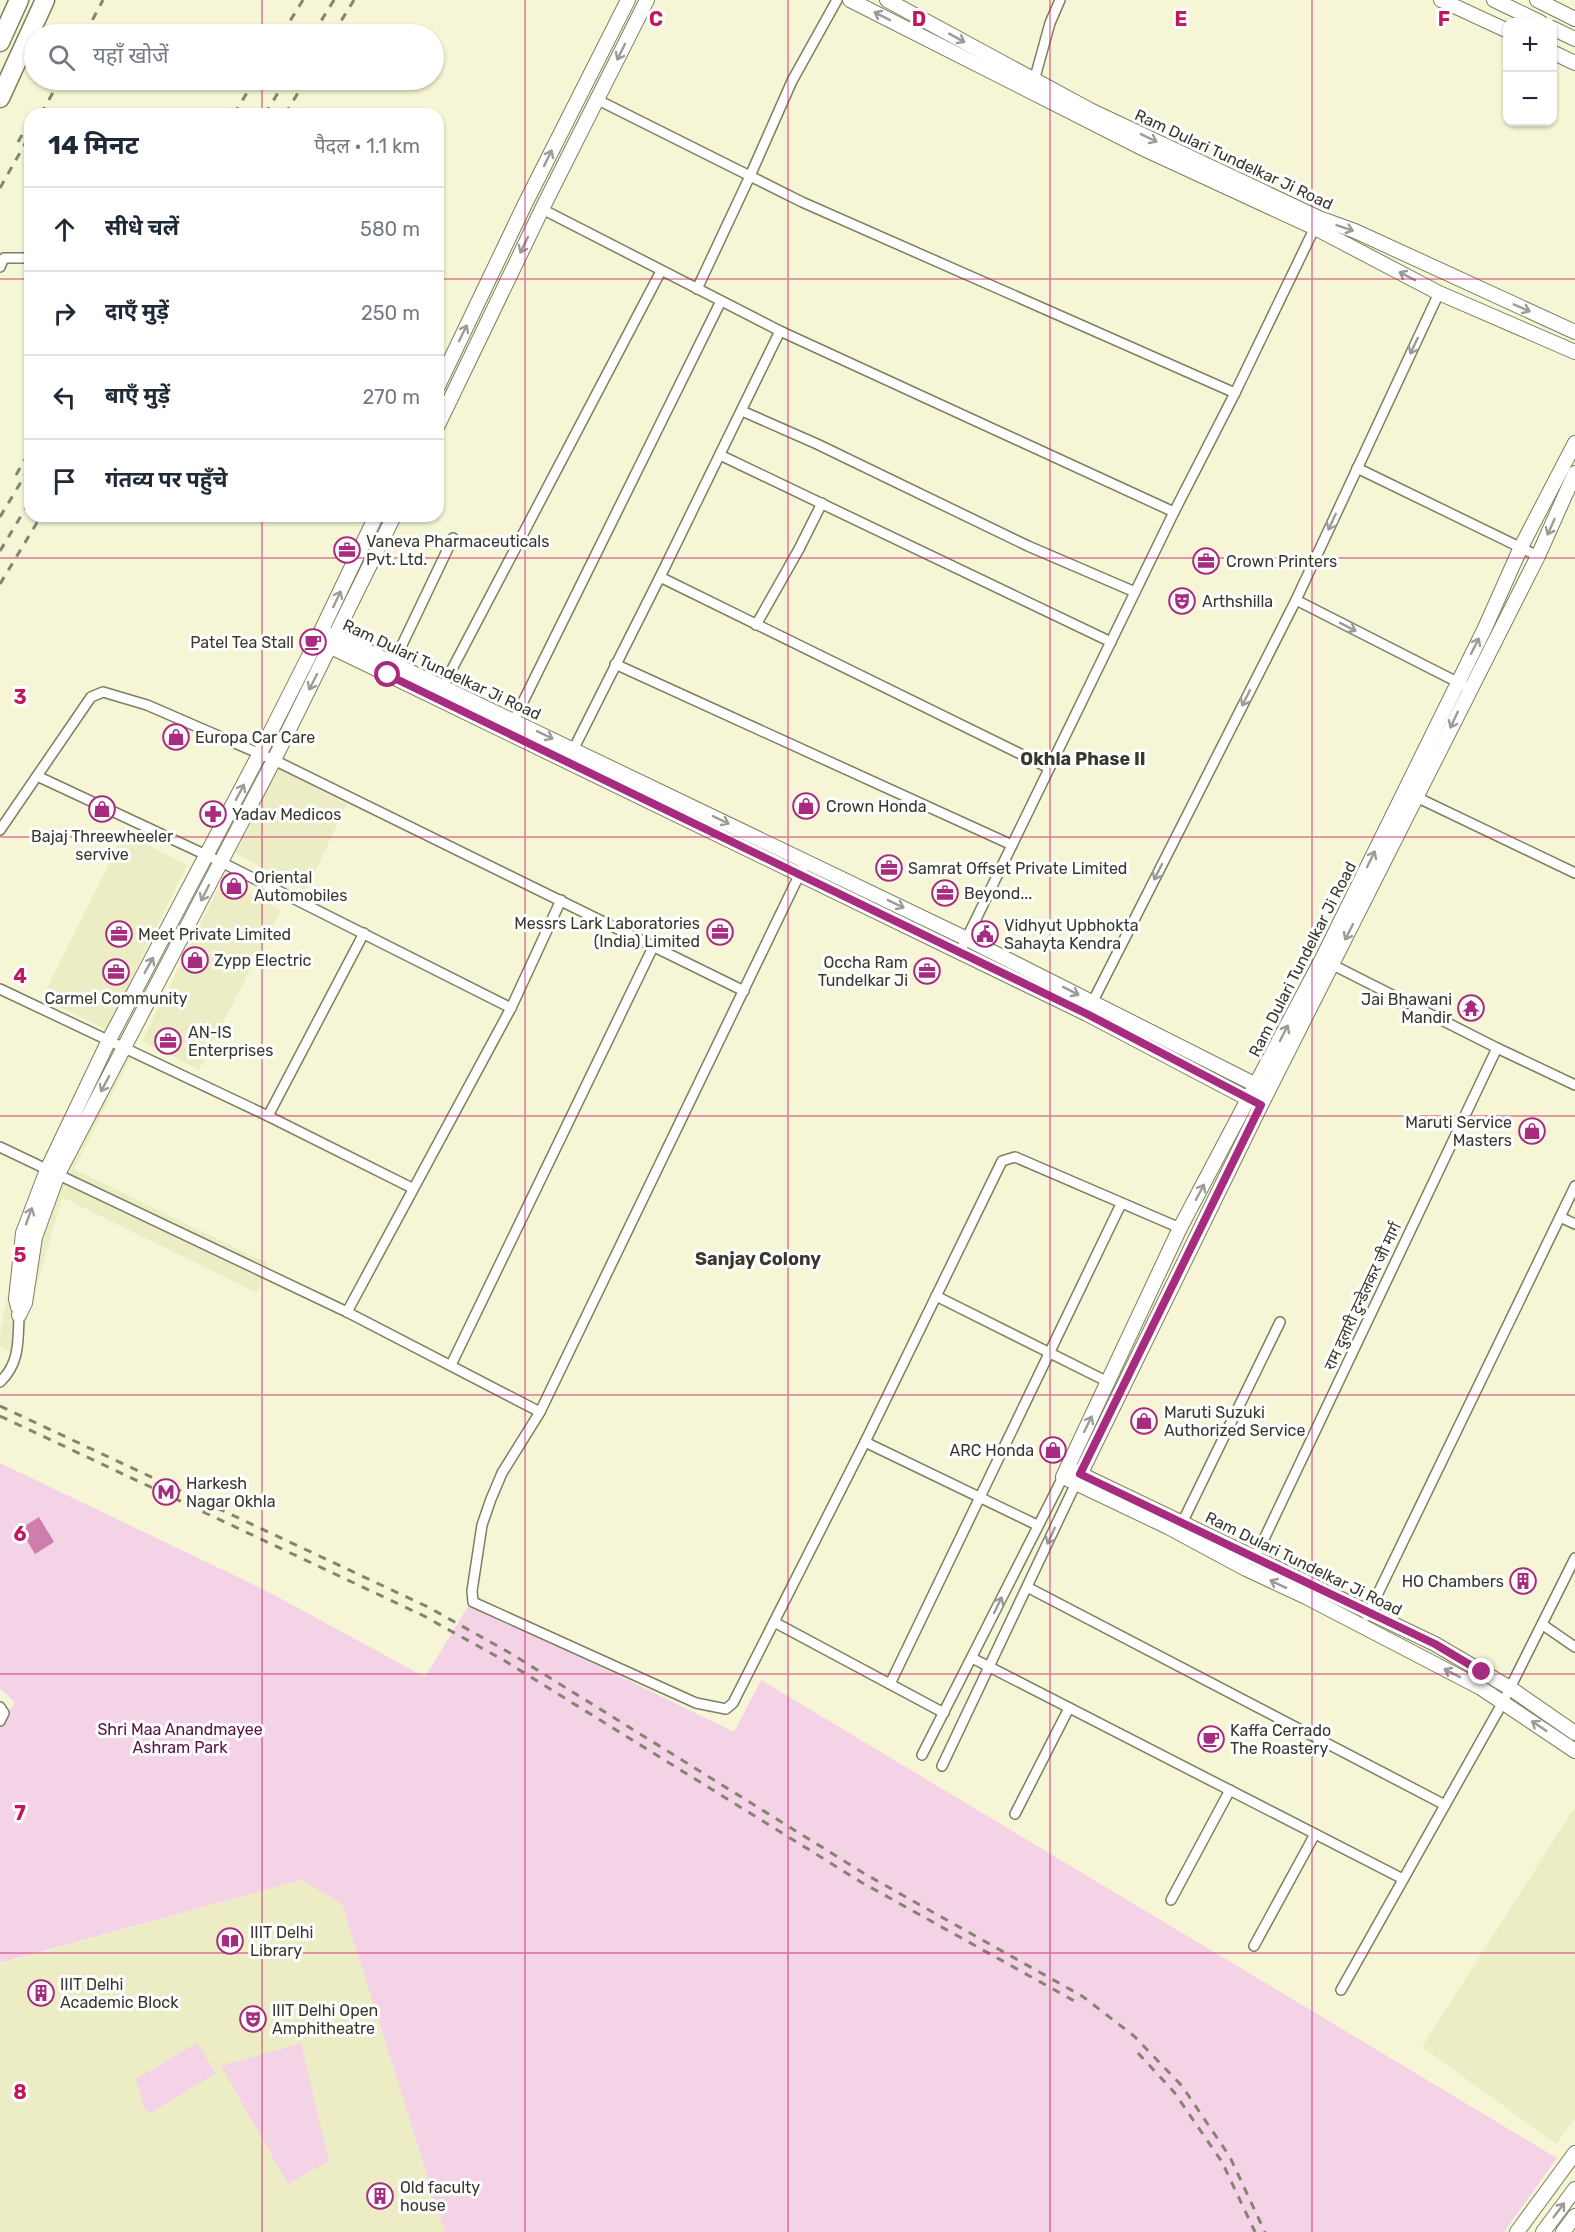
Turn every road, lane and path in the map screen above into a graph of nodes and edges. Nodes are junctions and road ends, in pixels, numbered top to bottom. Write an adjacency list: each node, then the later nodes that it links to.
1 (19, 0): 15 (highway)
2 (628, 0): 37 (street, one-way to 2)
3 (647, 0): 24 (street, one-way to 24)
4 (837, 0): 25 (street)
5 (850, 0): 27 (street, Ram Dulari Tundelkar Ji Road, one-way to 5)
6 (887, 0): 22 (street, Ram Dulari Tundelkar Ji Road, one-way to 22)
7 (1060, 0): 22 (street)
8 (1441, 0): 16 (street)
9 (1494, 0): 12 (street)
10 (1537, 0): 13 (street)
11 (47, 3): 14 (highway)
12 (1532, 18)
13 (1575, 19)
14 (37, 24)
15 (2, 30)
16 (1503, 30)
17 (1557, 30): 18 (street)
18 (1575, 39)
19 (24, 49): 23 (highway)
20 (1557, 54): 21 (street)
21 (1575, 63)
22 (1034, 81): 27 (street, Ram Dulari Tundelkar Ji Road, one-way to 27)
23 (0, 98)
24 (598, 100): 25 (street); 26 (street)
25 (750, 176): 31 (street); 38 (street)
26 (542, 209): 30 (street); 40 (street, one-way to 40)
27 (1317, 223): 32 (street, Ram Dulari Tundelkar Ji Road, one-way to 27); 35 (street, Ram Dulari Tundelkar Ji Road, one-way to 35); 38 (street)
28 (24, 258): 29 (street)
29 (0, 267)
30 (661, 271): 31 (street); 62 (street)
31 (697, 289): 33 (street)
32 (1439, 292): 36 (street, Ram Dulari Tundelkar Ji Road); 43 (street, one-way to 43)
33 (721, 302): 34 (street); 64 (street)
34 (780, 331): 39 (street); 46 (street)
35 (1575, 332)
36 (1575, 352)
37 (444, 374)
38 (1235, 393): 46 (street)
39 (742, 411): 42 (street); 53 (street)
40 (444, 413)
41 (1575, 443): 50 (street, Ram Dulari Tundelkar Ji Road)
42 (720, 455): 45 (street); 52 (street)
43 (1357, 468): 50 (street); 54 (street, one-way to 54)
44 (1575, 473): 51 (street, Ram Dulari Tundelkar Ji Road, one-way to 51)
45 (822, 503): 55 (street); 58 (street)
46 (1174, 512): 53 (street)
47 (373, 522): 56 (street, one-way to 47)
48 (391, 522): 57 (street)
49 (453, 538): 60 (street)
50 (1521, 547): 51 (street); 61 (street, Ram Dulari Tundelkar Ji Road, one-way to 50)
51 (1538, 556): 61 (street, Ram Dulari Tundelkar Ji Road)
52 (660, 577): 55 (street); 59 (street)
53 (1135, 592): 58 (street)
54 (1296, 600): 61 (street, one-way to 61); 87 (street, one-way to 87)
55 (756, 625): 68 (street)
56 (320, 634): 57 (street, Ram Dulari Tundelkar Ji Road); 65 (street)
57 (334, 641): 60 (street, Ram Dulari Tundelkar Ji Road); 67 (street, one-way to 67)
58 (1111, 642): 68 (street)
59 (615, 664): 66 (street); 73 (street)
60 (391, 669): 62 (street, Ram Dulari Tundelkar Ji Road); 63 (street, Ram Dulari Tundelkar Ji Road)
61 (1463, 685): 70 (street, Ram Dulari Tundelkar Ji Road); 71 (street, Ram Dulari Tundelkar Ji Road, one-way to 71)
62 (443, 686): 63 (street); 64 (street, Ram Dulari Tundelkar Ji Road)
63 (436, 699): 66 (street, Ram Dulari Tundelkar Ji Road)
64 (514, 720): 66 (street, Ram Dulari Tundelkar Ji Road, one-way to 66)
65 (260, 753): 67 (street); 69 (street); 74 (street, one-way to 65)
66 (570, 755): 76 (street, Ram Dulari Tundelkar Ji Road)
67 (273, 760): 75 (street); 78 (street)
68 (1049, 768): 73 (street)
69 (37, 776): 72 (street); 74 (street)
70 (1404, 792): 71 (street); 83 (street, Ram Dulari Tundelkar Ji Road, one-way to 70)
71 (1418, 797): 77 (street); 83 (street, Ram Dulari Tundelkar Ji Road, one-way to 83)
72 (0, 830)
73 (1012, 845): 80 (street)
74 (207, 855): 75 (street); 88 (street, one-way to 74)
75 (221, 862): 79 (street); 89 (street, one-way to 89)
76 (804, 868): 80 (street, Ram Dulari Tundelkar Ji Road, one-way to 80); 82 (street, Ram Dulari Tundelkar Ji Road); 85 (street)
77 (1575, 873)
78 (561, 900): 81 (street); 86 (street)
79 (364, 933): 86 (street); 94 (street)
80 (965, 938): 82 (street); 87 (street, Ram Dulari Tundelkar Ji Road, one-way to 87)
81 (654, 945): 85 (street); 108 (street)
82 (960, 952): 87 (street, Ram Dulari Tundelkar Ji Road)
83 (1327, 962): 90 (street); 92 (street, Ram Dulari Tundelkar Ji Road)
84 (0, 989): 88 (street)
85 (744, 991): 111 (street)
86 (512, 1008): 98 (street)
87 (1090, 1008): 92 (street, Ram Dulari Tundelkar Ji Road); 93 (street, Ram Dulari Tundelkar Ji Road)
88 (109, 1040): 89 (street); 96 (street)
89 (124, 1047): 94 (street); 96 (street, one-way to 96)
90 (1497, 1048): 91 (street); 118 (street, राम दुलारी टुन्डेलकर जी मार्ग)
91 (1575, 1084)
92 (1262, 1088): 93 (street)
93 (1255, 1102): 102 (street, one-way to 93); 114 (street)
94 (268, 1116): 98 (street)
95 (0, 1148): 96 (street)
96 (52, 1172): 104 (street); 105 (street)
97 (1575, 1186): 100 (street)
98 (412, 1188): 104 (street)
99 (1121, 1204): 102 (street); 103 (street); 107 (street)
100 (1560, 1217): 101 (street); 121 (street)
101 (1575, 1224)
102 (1180, 1228): 110 (street)
103 (936, 1296): 107 (street); 112 (street)
104 (346, 1312): 108 (street)
105 (20, 1315): 109 (street)
106 (1280, 1322): 116 (street)
107 (1050, 1353): 110 (street); 115 (street)
108 (451, 1365): 111 (street)
109 (0, 1382)
110 (1108, 1382): 113 (street, one-way to 110)
111 (540, 1412): 122 (street)
112 (865, 1442): 115 (street); 122 (street)
113 (1065, 1472): 114 (street, Ram Dulari Tundelkar Ji Road); 117 (street)
114 (1078, 1478): 116 (street, Ram Dulari Tundelkar Ji Road); 120 (street, one-way to 120); 124 (street, Ram Dulari Tundelkar Ji Road, one-way to 114)
115 (980, 1499): 117 (street); 128 (street)
116 (1182, 1523): 118 (street, Ram Dulari Tundelkar Ji Road)
117 (1037, 1526): 126 (street, one-way to 117)
118 (1255, 1558): 121 (street, Ram Dulari Tundelkar Ji Road)
119 (1575, 1558): 123 (street)
120 (1027, 1587): 127 (street); 140 (street)
121 (1368, 1613): 124 (street); 129 (street, Ram Dulari Tundelkar Ji Road)
122 (774, 1622): 128 (street)
123 (1543, 1624): 125 (street); 129 (street)
124 (1362, 1627): 130 (street, Ram Dulari Tundelkar Ji Road, one-way to 124)
125 (1575, 1647)
126 (972, 1658): 127 (street); 133 (street)
127 (990, 1667): 132 (street); 138 (street)
128 (890, 1684): 133 (street)
129 (1510, 1688): 130 (street); 135 (street, Ram Dulari Tundelkar Ji Road)
130 (1503, 1702): 136 (street, Ram Dulari Tundelkar Ji Road, one-way to 130); 140 (street)
131 (0, 1707): 134 (street)
132 (1069, 1708): 139 (street); 141 (street)
133 (944, 1713): 137 (street)
134 (0, 1721)
135 (1575, 1733)
136 (1575, 1751)
137 (922, 1755)
138 (942, 1766)
139 (1230, 1790): 142 (street); 144 (street)
140 (1445, 1805): 143 (street)
141 (1015, 1814)
142 (1315, 1834): 143 (street); 145 (street)
143 (1403, 1879): 146 (street)
144 (1171, 1900)
145 (1254, 1946)
146 (1341, 1990)
147 (1573, 2159): 150 (street)
148 (1575, 2188): 151 (street, one-way to 148)
149 (1575, 2216): 152 (street)
150 (1517, 2232)
151 (1543, 2232)
152 (1563, 2232)

